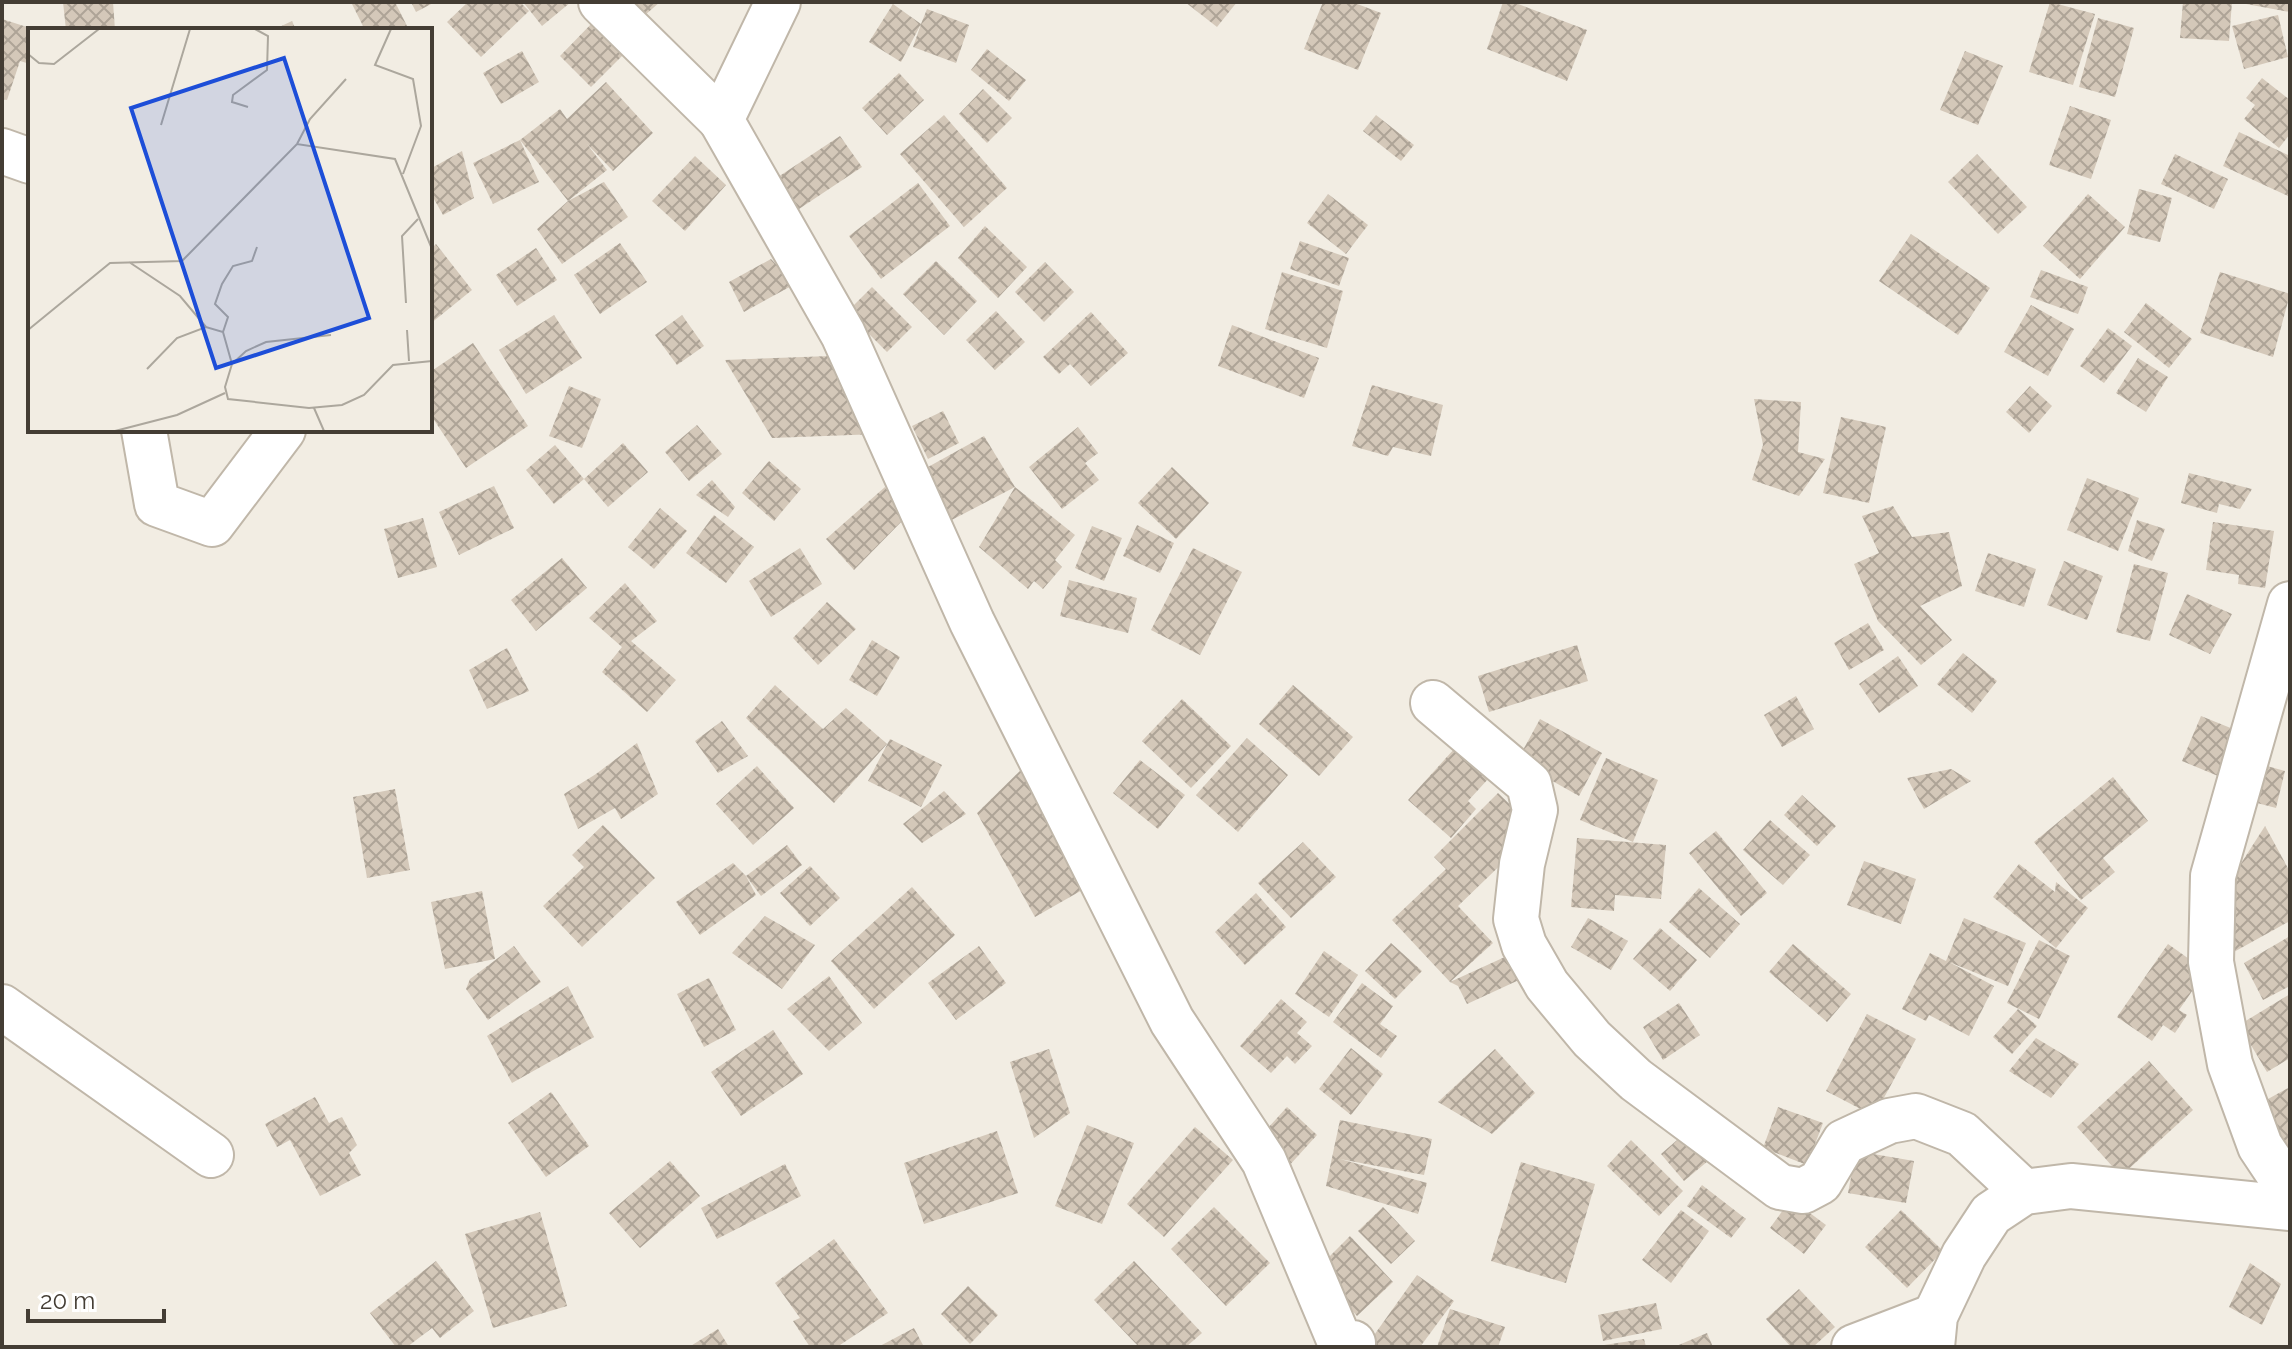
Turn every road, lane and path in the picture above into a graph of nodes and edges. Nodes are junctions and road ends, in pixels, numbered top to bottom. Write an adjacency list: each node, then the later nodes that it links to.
1 (601, 2): 3 (street)
2 (778, 2): 3 (street)
3 (721, 120): 16 (street)
4 (2, 151): 5 (street)
5 (28, 160)
6 (144, 432): 7 (street)
7 (281, 432)
8 (2290, 604): 12 (street)
9 (1433, 703): 13 (street)
10 (2, 1007): 11 (street)
11 (211, 1155)
12 (2290, 1191)
13 (2024, 1192): 14 (street); 15 (street)
14 (2290, 1208)
15 (1934, 1332): 17 (street)
16 (1352, 1347)
17 (1854, 1347)

